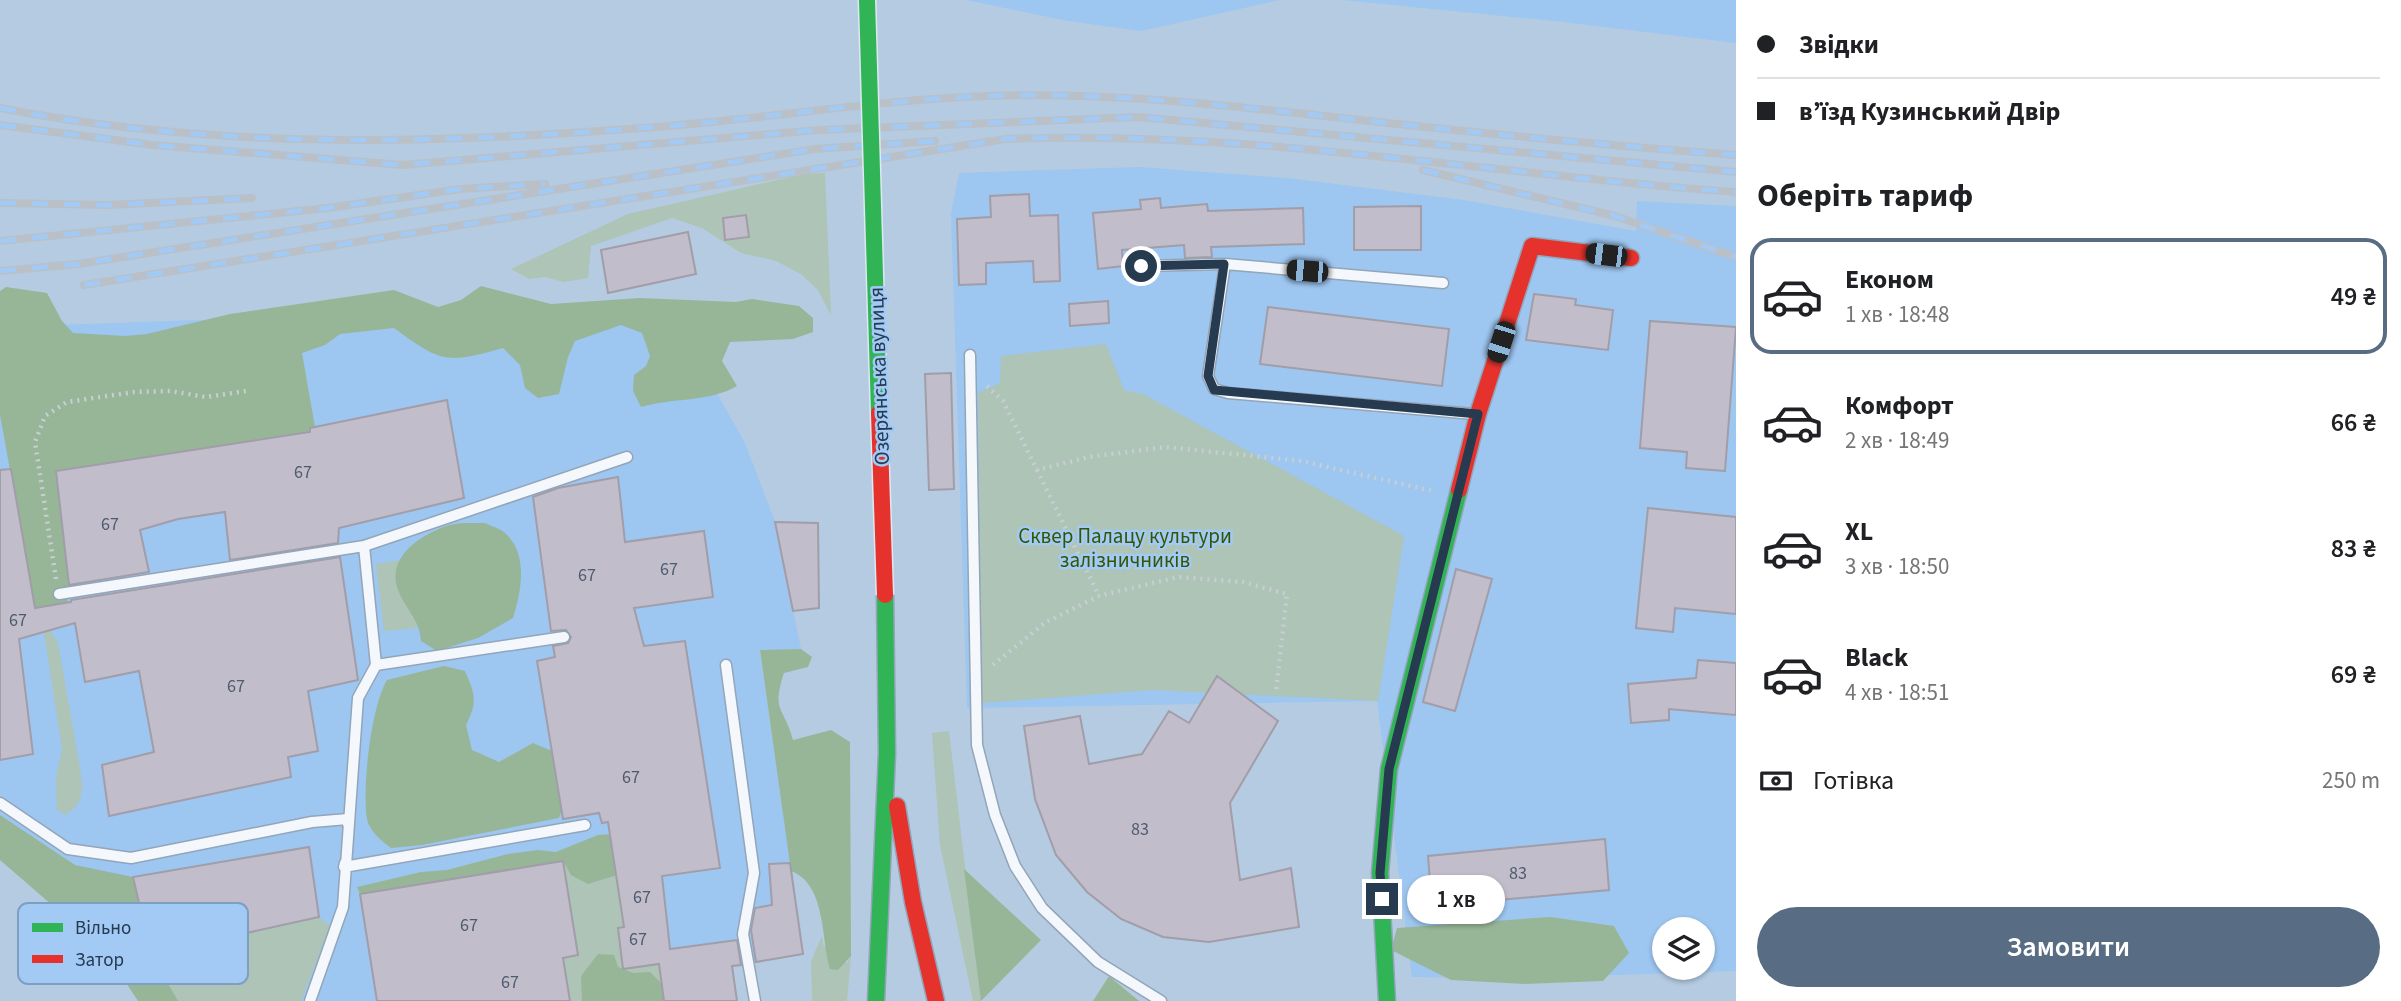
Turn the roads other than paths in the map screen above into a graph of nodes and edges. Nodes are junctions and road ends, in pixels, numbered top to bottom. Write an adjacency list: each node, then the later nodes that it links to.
1 (867, 0): 14 (main road, Озерянська вулиця, bridge)
2 (1631, 258): 7 (main road)
3 (1224, 264): 4 (lane); 5 (lane); 7 (lane)
4 (1141, 266)
5 (1443, 283)
6 (970, 355): 23 (lane)
7 (1478, 414): 24 (main road)
8 (626, 457): 9 (lane)
9 (364, 546): 10 (lane); 12 (lane)
10 (58, 594)
11 (564, 637): 12 (lane)
12 (376, 665): 16 (lane)
13 (726, 665): 20 (lane)
14 (887, 752): 21 (main road, Озерянська вулиця); 22 (main road, Озерянська вулиця)
15 (0, 803): 16 (lane)
16 (348, 819): 18 (lane)
17 (585, 825): 18 (lane)
18 (344, 867): 19 (lane)
19 (310, 1001)
20 (755, 1001)
21 (876, 1001)
22 (936, 1001)
23 (1161, 1001)
24 (1387, 1001)

